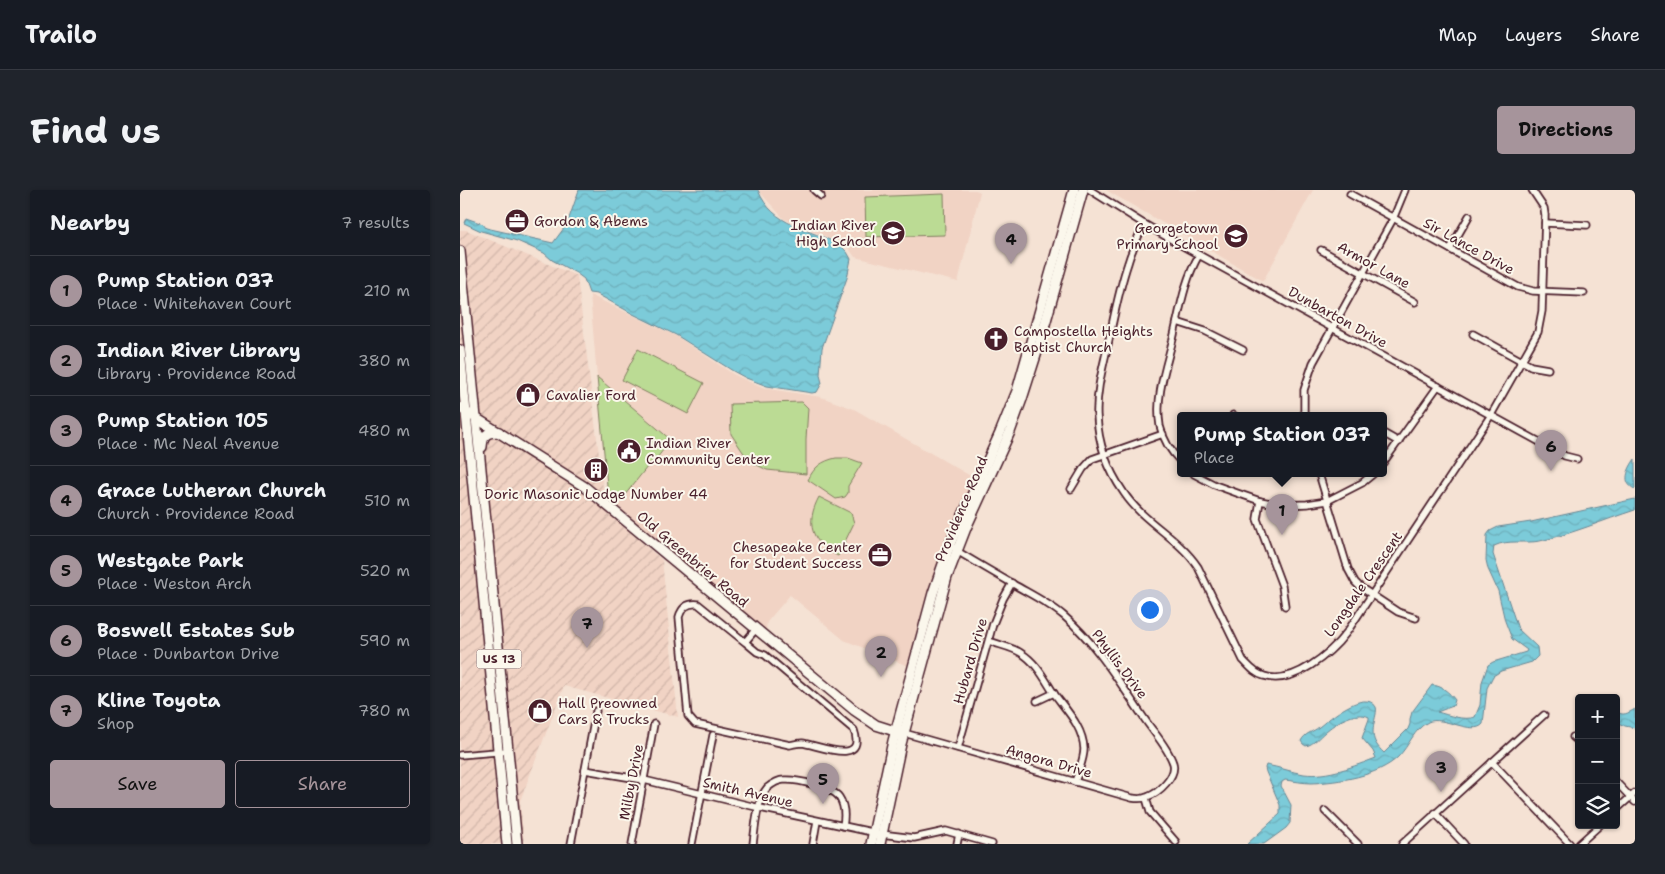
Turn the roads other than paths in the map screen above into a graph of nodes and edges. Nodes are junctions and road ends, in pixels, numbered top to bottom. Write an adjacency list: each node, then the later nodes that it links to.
1 (814, 190): 8 (street)
2 (1074, 190): 49 (main road, Providence Road)
3 (1084, 190): 49 (main road, Providence Road)
4 (1090, 190): 12 (street, Dunbarton Drive)
5 (1405, 190): 10 (street)
6 (1532, 190): 11 (street, Longdale Crescent)
7 (1350, 194): 10 (street, Sir Lance Drive)
8 (821, 196)
9 (1469, 216): 14 (street)
10 (1393, 219): 14 (street, Sir Lance Drive); 18 (street)
11 (1545, 223): 13 (street); 19 (street, Longdale Crescent)
12 (1144, 224): 17 (street, Dunbarton Drive); 39 (street, Longdale Crescent)
13 (1587, 225)
14 (1450, 248): 19 (street, Sir Lance Drive)
15 (460, 250): 33 (main road, US 13)
16 (1321, 250): 18 (street, Armor Lane)
17 (1198, 255): 22 (street); 23 (street, Dunbarton Drive)
18 (1362, 274): 21 (street, Armor Lane); 23 (street)
19 (1543, 291): 20 (street, Sir Lance Drive); 27 (street, Longdale Crescent)
20 (1584, 293)
21 (1414, 302)
22 (1177, 322): 26 (street); 35 (street)
23 (1332, 328): 29 (street, Dunbarton Drive); 31 (street)
24 (1473, 334): 27 (street)
25 (460, 350): 30 (main road, US 13)
26 (1243, 350)
27 (1522, 361): 28 (street); 32 (street, Longdale Crescent)
28 (1548, 369)
29 (1438, 386): 32 (street, Dunbarton Drive); 37 (street)
30 (463, 409): 33 (main road, Old Greenbrier Road); 57 (main road, US 13)
31 (1304, 412)
32 (1492, 415): 42 (street, Dunbarton Drive); 51 (street, Longdale Crescent)
33 (476, 418): 34 (main road, Old Greenbrier Road); 38 (main road, US 13)
34 (499, 432): 38 (main road); 54 (main road, Old Greenbrier Road)
35 (1162, 434): 39 (street); 40 (street)
36 (1387, 435): 37 (street)
37 (1399, 442): 41 (street)
38 (480, 452): 57 (main road, US 13)
39 (1105, 455): 46 (street); 51 (street, Longdale Crescent)
40 (1177, 457)
41 (1387, 458)
42 (1577, 459)
43 (1200, 477): 47 (street)
44 (1320, 477): 48 (street)
45 (1370, 477): 48 (street)
46 (1071, 489)
47 (1260, 501): 48 (street); 52 (street)
48 (1328, 502): 51 (street)
49 (953, 548): 50 (street, Phyllis Drive); 63 (main road, Providence Road)
50 (1012, 583): 55 (street, Hubard Drive); 78 (street, Phyllis Drive)
51 (1372, 595): 53 (street)
52 (1285, 606)
53 (1416, 618)
54 (756, 629): 56 (street); 63 (main road, Old Greenbrier Road)
55 (989, 641): 58 (street); 67 (street, Hubard Drive)
56 (745, 642): 56 (street)
57 (493, 644): 68 (main road, US 13); 69 (main road, US 13)
58 (1054, 693): 59 (street); 74 (street)
59 (1037, 701)
60 (596, 711): 72 (street)
61 (1544, 715): 71 (street)
62 (654, 724): 73 (street, Milby Drive)
63 (900, 732): 67 (street, Angora Drive); 86 (main road, Providence Road)
64 (713, 734): 76 (street)
65 (1573, 737): 66 (street)
66 (1575, 739)
67 (958, 748): 74 (street, Angora Drive)
68 (508, 751): 69 (street); 90 (main road, US 13)
69 (498, 752): 70 (street); 89 (main road, US 13)
70 (460, 755)
71 (1492, 762): 82 (street); 103 (street)
72 (585, 770): 73 (street, Smith Avenue); 91 (street)
73 (644, 780): 76 (street, Smith Avenue); 92 (street, Milby Drive)
74 (1075, 782): 78 (street, Angora Drive)
75 (1618, 784): 77 (street)
76 (701, 794): 80 (street, Smith Avenue); 93 (street)
77 (1634, 797): 79 (street)
78 (1146, 798): 88 (street)
79 (1620, 807)
80 (760, 808): 83 (street, Smith Avenue); 84 (street); 94 (street)
81 (1325, 811): 100 (street)
82 (1435, 813): 101 (street); 102 (street)
83 (817, 821): 84 (street, Smith Avenue); 95 (street)
84 (843, 826): 86 (street, Smith Avenue)
85 (1596, 829): 104 (street)
86 (877, 833): 87 (street, Smith Avenue); 96 (main road, Providence Road); 97 (main road, Providence Road)
87 (959, 834): 98 (street); 99 (street, Smith Avenue)
88 (1176, 842)
89 (507, 844)
90 (517, 844)
91 (571, 844)
92 (632, 844)
93 (692, 844)
94 (752, 844)
95 (813, 844)
96 (871, 844)
97 (880, 844)
98 (957, 844)
99 (992, 844)
100 (1358, 844)
101 (1402, 844)
102 (1464, 844)
103 (1570, 844)
104 (1579, 844)

